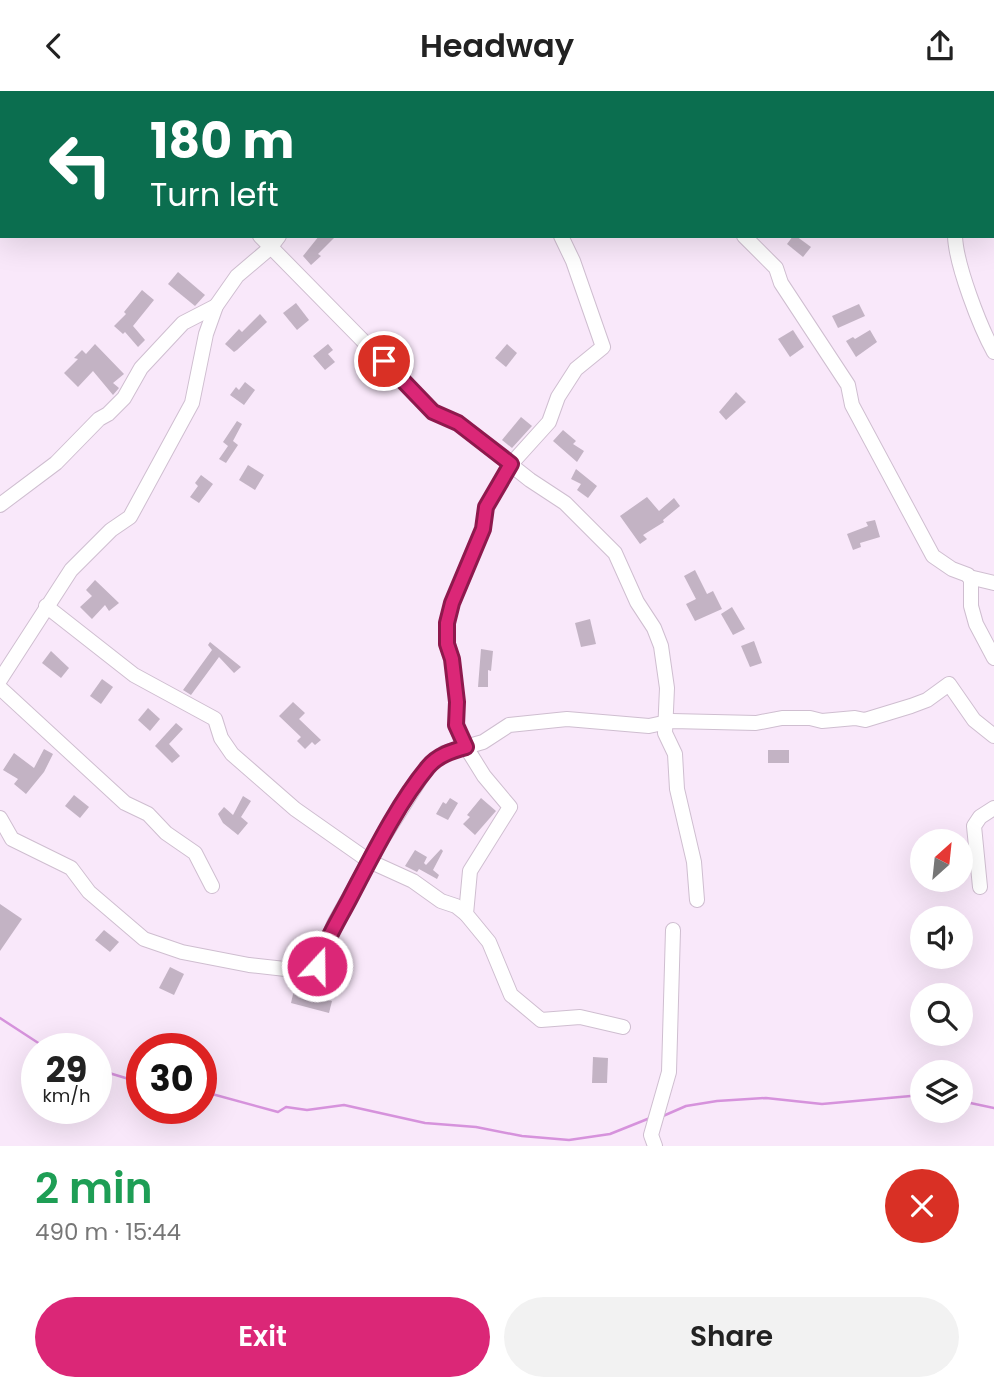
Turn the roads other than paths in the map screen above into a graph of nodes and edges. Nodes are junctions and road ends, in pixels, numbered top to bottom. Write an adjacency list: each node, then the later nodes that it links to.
1 (562, 238): 7 (street)
2 (746, 238): 9 (street)
3 (956, 238): 6 (street)
4 (275, 242): 5 (street); 7 (street)
5 (216, 306): 8 (street); 11 (street)
6 (994, 352)
7 (511, 464): 15 (street); 17 (street)
8 (0, 505)
9 (970, 577): 10 (street); 12 (street)
10 (994, 583)
11 (46, 606): 13 (street); 20 (street)
12 (994, 658)
13 (0, 680)
14 (0, 688): 21 (street)
15 (666, 722): 16 (street); 17 (street); 23 (street)
16 (994, 736)
17 (466, 747): 20 (street); 24 (street)
18 (994, 808): 22 (street)
19 (0, 818): 20 (street)
20 (369, 861): 24 (street)
21 (212, 885)
22 (980, 887)
23 (697, 900)
24 (466, 914): 26 (street)
25 (673, 930): 27 (street)
26 (623, 1027)
27 (655, 1146)

